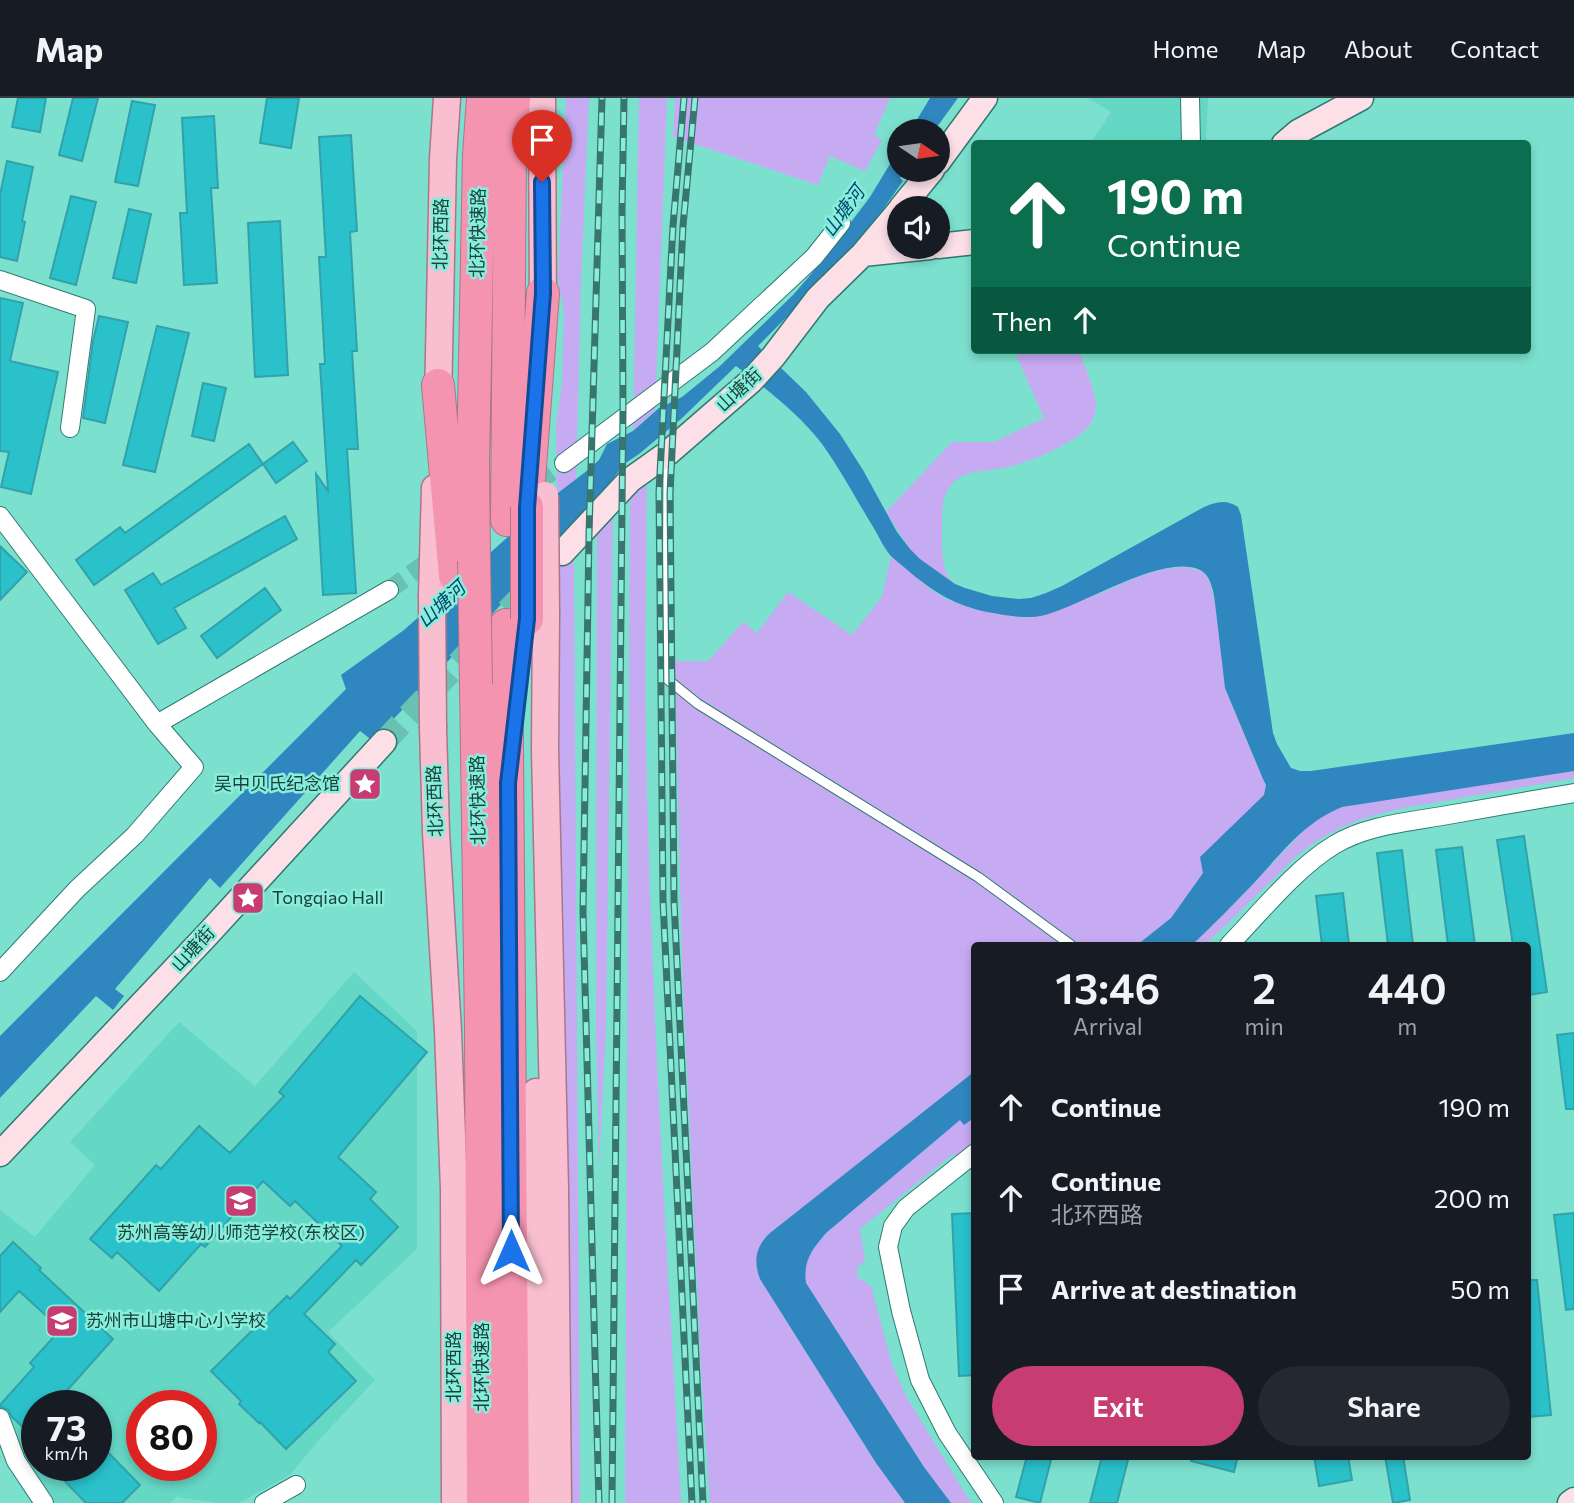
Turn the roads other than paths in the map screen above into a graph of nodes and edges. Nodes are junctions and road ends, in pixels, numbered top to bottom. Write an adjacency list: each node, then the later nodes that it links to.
1 (447, 98): 21 (main road, 北环西路)
2 (483, 98): 28 (highway, 北环快速路)
3 (514, 98): 25 (highway, 北环快速路)
4 (542, 98): 20 (main road)
5 (985, 98): 10 (street)
6 (1190, 98): 8 (street)
7 (1361, 98): 9 (street)
8 (1191, 140)
9 (1289, 140)
10 (950, 146)
11 (922, 182): 12 (street, 山塘街)
12 (911, 196)
13 (841, 223): 24 (street)
14 (887, 225): 18 (street, 山塘街)
15 (971, 242): 16 (street)
16 (950, 245)
17 (887, 251): 18 (street)
18 (863, 254): 23 (street, 山塘街)
19 (0, 280): 22 (street)
20 (543, 293): 25 (highway)
21 (438, 385): 28 (highway)
22 (70, 428)
23 (668, 453): 27 (street, 山塘街); 35 (lane)
24 (564, 463)
25 (526, 508): 30 (highway, 北环快速路, bridge)
26 (0, 516): 31 (street)
27 (562, 553)
28 (454, 578): 44 (main road, 北环西路, bridge); 45 (highway, 北环快速路)
29 (388, 590): 31 (street)
30 (526, 619): 33 (main road); 46 (highway, 北环快速路)
31 (157, 724): 37 (street)
32 (384, 742): 38 (street, 山塘街)
33 (545, 750): 47 (main road); 48 (main road)
34 (1574, 793): 36 (street)
35 (1067, 942)
36 (1232, 942)
37 (0, 972)
38 (0, 1154)
39 (971, 1156): 49 (street)
40 (0, 1418): 42 (street)
41 (296, 1485): 43 (street)
42 (44, 1503)
43 (264, 1503)
44 (455, 1503)
45 (483, 1503)
46 (513, 1503)
47 (534, 1503)
48 (558, 1503)
49 (994, 1503)

